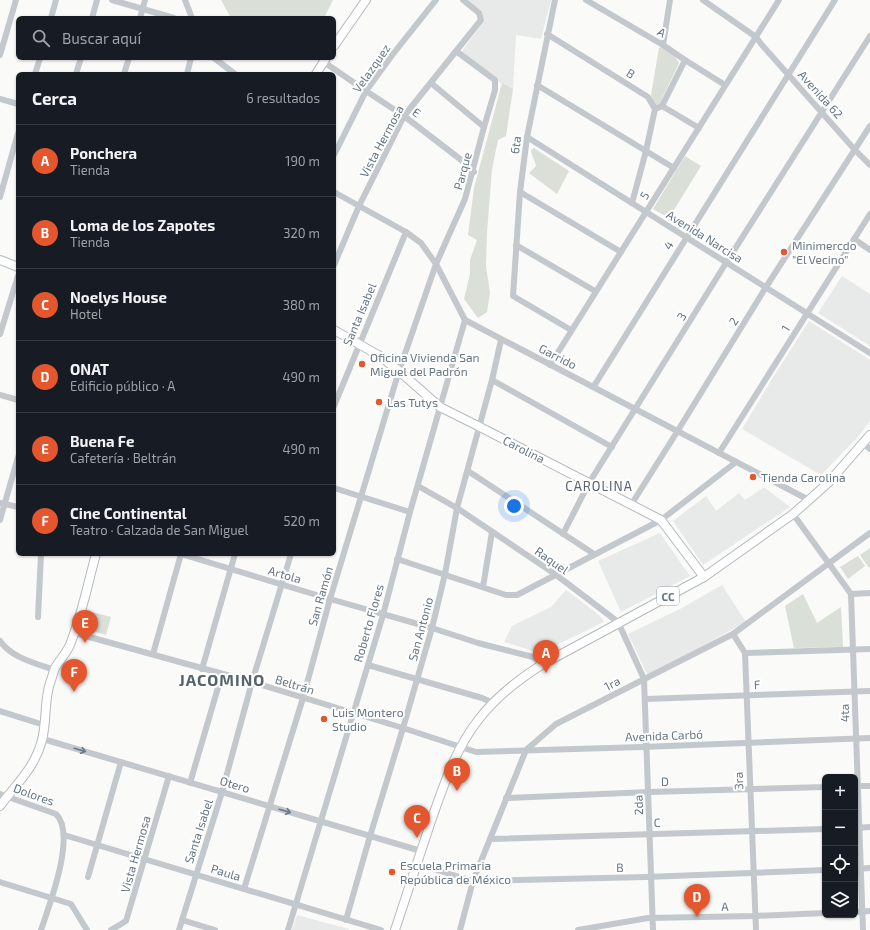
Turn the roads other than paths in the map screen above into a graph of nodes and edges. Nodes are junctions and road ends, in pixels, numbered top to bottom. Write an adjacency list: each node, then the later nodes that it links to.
1 (16, 0): 28 (street)
2 (56, 0): 17 (street)
3 (97, 0): 18 (street)
4 (112, 0): 16 (street)
5 (145, 0): 16 (street)
6 (185, 0): 21 (street)
7 (366, 0): 25 (main road)
8 (436, 0): 46 (street, Velazquez)
9 (463, 0): 27 (street, Vista Hermosa)
10 (555, 0): 22 (street, 6ta)
11 (586, 0): 26 (street, A)
12 (670, 0): 26 (street)
13 (703, 0): 24 (street)
14 (778, 0): 24 (street, 5)
15 (835, 0): 42 (street, 4)
16 (142, 8): 19 (street); 20 (street)
17 (52, 16)
18 (93, 16)
19 (140, 16)
20 (168, 16)
21 (191, 16)
22 (547, 34): 44 (street, 6ta); 50 (street, B)
23 (870, 36): 51 (street, 3)
24 (756, 37): 42 (street, Avenida 62); 45 (street, 5)
25 (336, 43)
26 (663, 45): 35 (street, A)
27 (456, 51): 43 (street, Vista Hermosa); 54 (street, Parque)
28 (0, 54)
29 (39, 60): 36 (street)
30 (80, 60): 37 (street)
31 (128, 60): 38 (street)
32 (190, 60): 39 (street)
33 (216, 60): 40 (street)
34 (325, 60): 41 (main road); 46 (street, E)
35 (684, 60): 45 (street, A); 49 (street)
36 (36, 72)
37 (77, 72)
38 (125, 72)
39 (188, 72)
40 (232, 72)
41 (317, 72)
42 (788, 74): 51 (street, Avenida 62); 72 (street, 4)
43 (431, 83): 52 (street, Vista Hermosa); 54 (street)
44 (537, 85): 56 (street, 6ta); 60 (street)
45 (725, 85): 55 (street, 5)
46 (366, 92): 52 (street, E); 59 (street, Velazquez)
47 (0, 99): 48 (street)
48 (16, 103)
49 (662, 106): 50 (street); 55 (street)
50 (655, 109): 60 (street)
51 (822, 113): 58 (street, Avenida 62); 79 (street, 3)
52 (404, 116): 63 (street, E); 68 (street, Vista Hermosa)
53 (870, 126): 58 (street, 2)
54 (484, 127): 63 (street, Parque)
55 (699, 128): 62 (street, 5)
56 (527, 137): 64 (street, 6ta); 67 (street, Avenida Narcisa)
57 (16, 140): 66 (street)
58 (855, 150): 61 (street, Avenida 62); 83 (street, 2)
59 (336, 151)
60 (646, 152): 62 (street); 67 (street)
61 (870, 165)
62 (674, 168): 69 (street, 5)
63 (474, 172): 80 (street, Parque)
64 (520, 192): 74 (street, 6ta); 76 (street)
65 (336, 193): 68 (street)
66 (0, 197)
67 (632, 204): 69 (street, Avenida Narcisa)
68 (359, 206): 71 (street); 78 (street, Vista Hermosa)
69 (646, 212): 72 (street, Avenida Narcisa); 76 (street, 5)
70 (870, 214): 73 (street, 1)
71 (406, 232): 80 (street); 91 (street, Santa Isabel)
72 (686, 236): 79 (street, Avenida Narcisa); 96 (street, 4)
73 (854, 240): 75 (street); 85 (street, 1)
74 (516, 245): 84 (street); 87 (street, 6ta)
75 (870, 250)
76 (621, 252): 84 (street, 5)
77 (0, 260): 81 (main road)
78 (336, 260)
79 (726, 263): 83 (street, Avenida Narcisa); 101 (street, 3)
80 (436, 264): 86 (street); 94 (street, San Ramón)
81 (16, 266)
82 (16, 282): 89 (street)
83 (766, 287): 85 (street, Avenida Narcisa); 103 (street, 2)
84 (595, 291): 87 (street, 5)
85 (808, 314): 92 (street, Avenida Narcisa); 107 (street, 1)
86 (465, 320): 90 (street, Garrido); 100 (street, Roberto Flores)
87 (571, 330): 93 (street, 5)
88 (336, 331): 91 (main road, Carolina)
89 (0, 334)
90 (501, 340): 93 (street, Garrido); 95 (street, San Antonio)
91 (359, 344): 94 (main road, Carolina); 99 (street, Santa Isabel)
92 (870, 354)
93 (550, 364): 96 (street, Garrido)
94 (399, 371): 100 (main road, Carolina); 114 (street, San Ramón)
95 (492, 380): 102 (street, San Antonio); 106 (street)
96 (594, 386): 101 (street, Garrido)
97 (0, 395): 98 (street)
98 (16, 399)
99 (336, 401)
100 (440, 407): 102 (main road, Carolina); 112 (street, Roberto Flores)
101 (635, 410): 103 (street, Garrido); 106 (street, 3)
102 (480, 426): 110 (street, San Antonio); 111 (main road, Carolina)
103 (677, 432): 107 (street, Garrido); 117 (street, 2)
104 (870, 435): 105 (main road, CC)
105 (867, 446): 115 (main road, CC)
106 (612, 447): 111 (street, 3)
107 (719, 453): 108 (street, Garrido)
108 (736, 462): 115 (street, Garrido); 123 (street)
109 (16, 463): 116 (street)
110 (468, 471): 119 (street, San Antonio); 126 (street)
111 (589, 483): 117 (main road, Carolina); 126 (street, 3)
112 (418, 486): 119 (street, Raquel); 120 (street, Roberto Flores)
113 (336, 489): 114 (street)
114 (361, 496): 120 (street); 144 (street, San Ramón)
115 (809, 500): 121 (main road, CC)
116 (2, 503): 118 (street); 122 (street)
117 (631, 505): 123 (main road, Carolina)
118 (16, 506)
119 (457, 508): 124 (street, Raquel); 137 (street, San Antonio)
120 (410, 512): 134 (street, Roberto Flores)
121 (793, 514): 135 (street); 139 (main road, CC)
122 (0, 520)
123 (661, 520): 127 (street); 139 (main road, Carolina)
124 (492, 532): 138 (street, Raquel); 141 (street)
125 (870, 533): 135 (street, 1ra)
126 (563, 534): 127 (street)
127 (594, 554): 138 (street)
128 (41, 556): 146 (street)
129 (95, 556): 149 (main road)
130 (180, 556): 155 (street)
131 (187, 556): 136 (street, Artola)
132 (234, 556): 136 (street)
133 (290, 556): 140 (street, Santa Isabel)
134 (397, 559): 137 (street); 145 (street, Roberto Flores)
135 (830, 563): 143 (street); 150 (street, 1ra)
136 (230, 570): 140 (street, Artola); 158 (street)
137 (445, 574): 141 (street); 148 (street, San Antonio)
138 (554, 574): 141 (street); 147 (street, Raquel)
139 (704, 577): 147 (main road, CC)
140 (282, 585): 144 (street, Artola); 163 (street, Santa Isabel)
141 (483, 587)
142 (870, 593): 143 (street)
143 (851, 594): 152 (street, 4ta)
144 (330, 600): 145 (street, Artola); 167 (street, San Ramón)
145 (383, 614): 148 (street, Artola); 157 (street, Roberto Flores)
146 (38, 617)
147 (618, 622): 156 (main road, CC); 162 (street, Raquel)
148 (432, 628): 156 (street, Artola); 161 (street, San Antonio)
149 (75, 633): 155 (street, Beltrán); 159 (main road)
150 (733, 634): 154 (street, 3ra); 162 (street, 1ra)
151 (0, 641): 159 (street)
152 (853, 649): 153 (street); 154 (street); 165 (street, 4ta)
153 (870, 649)
154 (745, 653): 166 (street, 3ra)
155 (153, 654): 158 (street, Beltrán)
156 (542, 664): 169 (main road, CC)
157 (368, 665): 161 (street); 171 (street, Roberto Flores)
158 (202, 669): 160 (street, Beltrán)
159 (54, 670): 172 (main road)
160 (222, 674): 163 (street, Beltrán); 184 (street)
161 (418, 679): 169 (street); 173 (street, San Antonio)
162 (644, 679): 168 (street, 2da); 180 (street, 1ra)
163 (252, 682): 167 (street, Beltrán); 189 (street, Santa Isabel)
164 (870, 691): 165 (street, F)
165 (855, 692): 166 (street, F); 174 (street, 4ta)
166 (747, 696): 168 (street, F); 177 (street, 3ra)
167 (303, 698): 171 (street, Beltrán); 194 (street, San Ramón)
168 (646, 699): 179 (street, 2da)
169 (493, 703): 178 (main road, CC)
170 (0, 711): 172 (street)
171 (353, 713): 173 (street, Beltrán); 195 (street, Roberto Flores)
172 (44, 724): 176 (main road)
173 (403, 728): 178 (street, Beltrán); 202 (street, San Antonio)
174 (856, 738): 175 (street, Avenida Carbó); 177 (street, Avenida Carbó); 182 (street, 4ta)
175 (870, 738)
176 (43, 739): 181 (street, Otero, one-way to 181); 191 (main road)
177 (748, 742): 179 (street, Avenida Carbó); 188 (street, 3ra)
178 (461, 746): 180 (street, Avenida Carbó); 205 (main road, CC)
179 (647, 747): 180 (street, Avenida Carbó); 190 (street, 2da)
180 (526, 750): 192 (street, 1ra)
181 (121, 762): 183 (street, Otero); 204 (street)
182 (857, 774)
183 (169, 776): 184 (street, Otero); 206 (street, Vista Hermosa)
184 (190, 783): 189 (street, Otero)
185 (858, 786): 186 (street)
186 (870, 786)
187 (822, 787): 188 (street, D)
188 (750, 790): 190 (street, D); 199 (street, 3ra)
189 (222, 792): 194 (street, Otero); 212 (street, Santa Isabel)
190 (649, 792): 192 (street, D); 200 (street, 2da)
191 (4, 795): 193 (main road); 201 (street, Dolores)
192 (506, 798): 203 (street, 1ra)
193 (0, 806)
194 (270, 806): 195 (street, Otero, one-way to 195); 217 (street, San Ramón)
195 (320, 821): 202 (street, Otero); 219 (street, Roberto Flores)
196 (858, 827): 197 (street)
197 (870, 827)
198 (822, 829): 199 (street, C)
199 (752, 832): 200 (street, C); 211 (street, 3ra)
200 (650, 833): 203 (street, C); 214 (street, 2da)
201 (64, 835): 204 (street, Paula); 218 (street)
202 (370, 836): 205 (street, Otero); 227 (street, San Antonio)
203 (490, 839): 215 (street, 1ra)
204 (97, 845): 206 (street, Paula); 213 (street)
205 (421, 851): 207 (main road, CC)
206 (144, 859): 212 (street, Paula); 230 (street, Vista Hermosa)
207 (417, 864): 215 (street, B); 235 (main road, CC)
208 (870, 868): 209 (street)
209 (858, 869): 220 (street, 4ta)
210 (822, 870): 211 (street, B)
211 (753, 873): 214 (street, B); 224 (street, 3ra)
212 (196, 875): 217 (street, Paula); 226 (street, Santa Isabel)
213 (88, 877)
214 (652, 877): 215 (street, B); 225 (street, 2da)
215 (473, 881): 236 (street, 1ra)
216 (0, 882): 218 (street)
217 (244, 889): 219 (street, Paula)
218 (52, 897): 228 (street); 229 (street)
219 (296, 905): 227 (street, Paula); 233 (street, Roberto Flores)
220 (863, 911): 221 (street); 222 (street); 240 (street, 4ta)
221 (870, 911)
222 (858, 912)
223 (822, 913): 224 (street, A)
224 (755, 916): 225 (street, A); 239 (street, 3ra)
225 (653, 918): 237 (street, A); 238 (street, 2da)
226 (182, 920): 231 (street, Santa Isabel); 232 (street)
227 (346, 920): 234 (street, Paula)
228 (41, 930)
229 (87, 930)
230 (111, 930)
231 (179, 930)
232 (215, 930)
233 (288, 930)
234 (381, 930)
235 (394, 930)
236 (460, 930)
237 (578, 930)
238 (653, 930)
239 (756, 930)
240 (863, 930)

